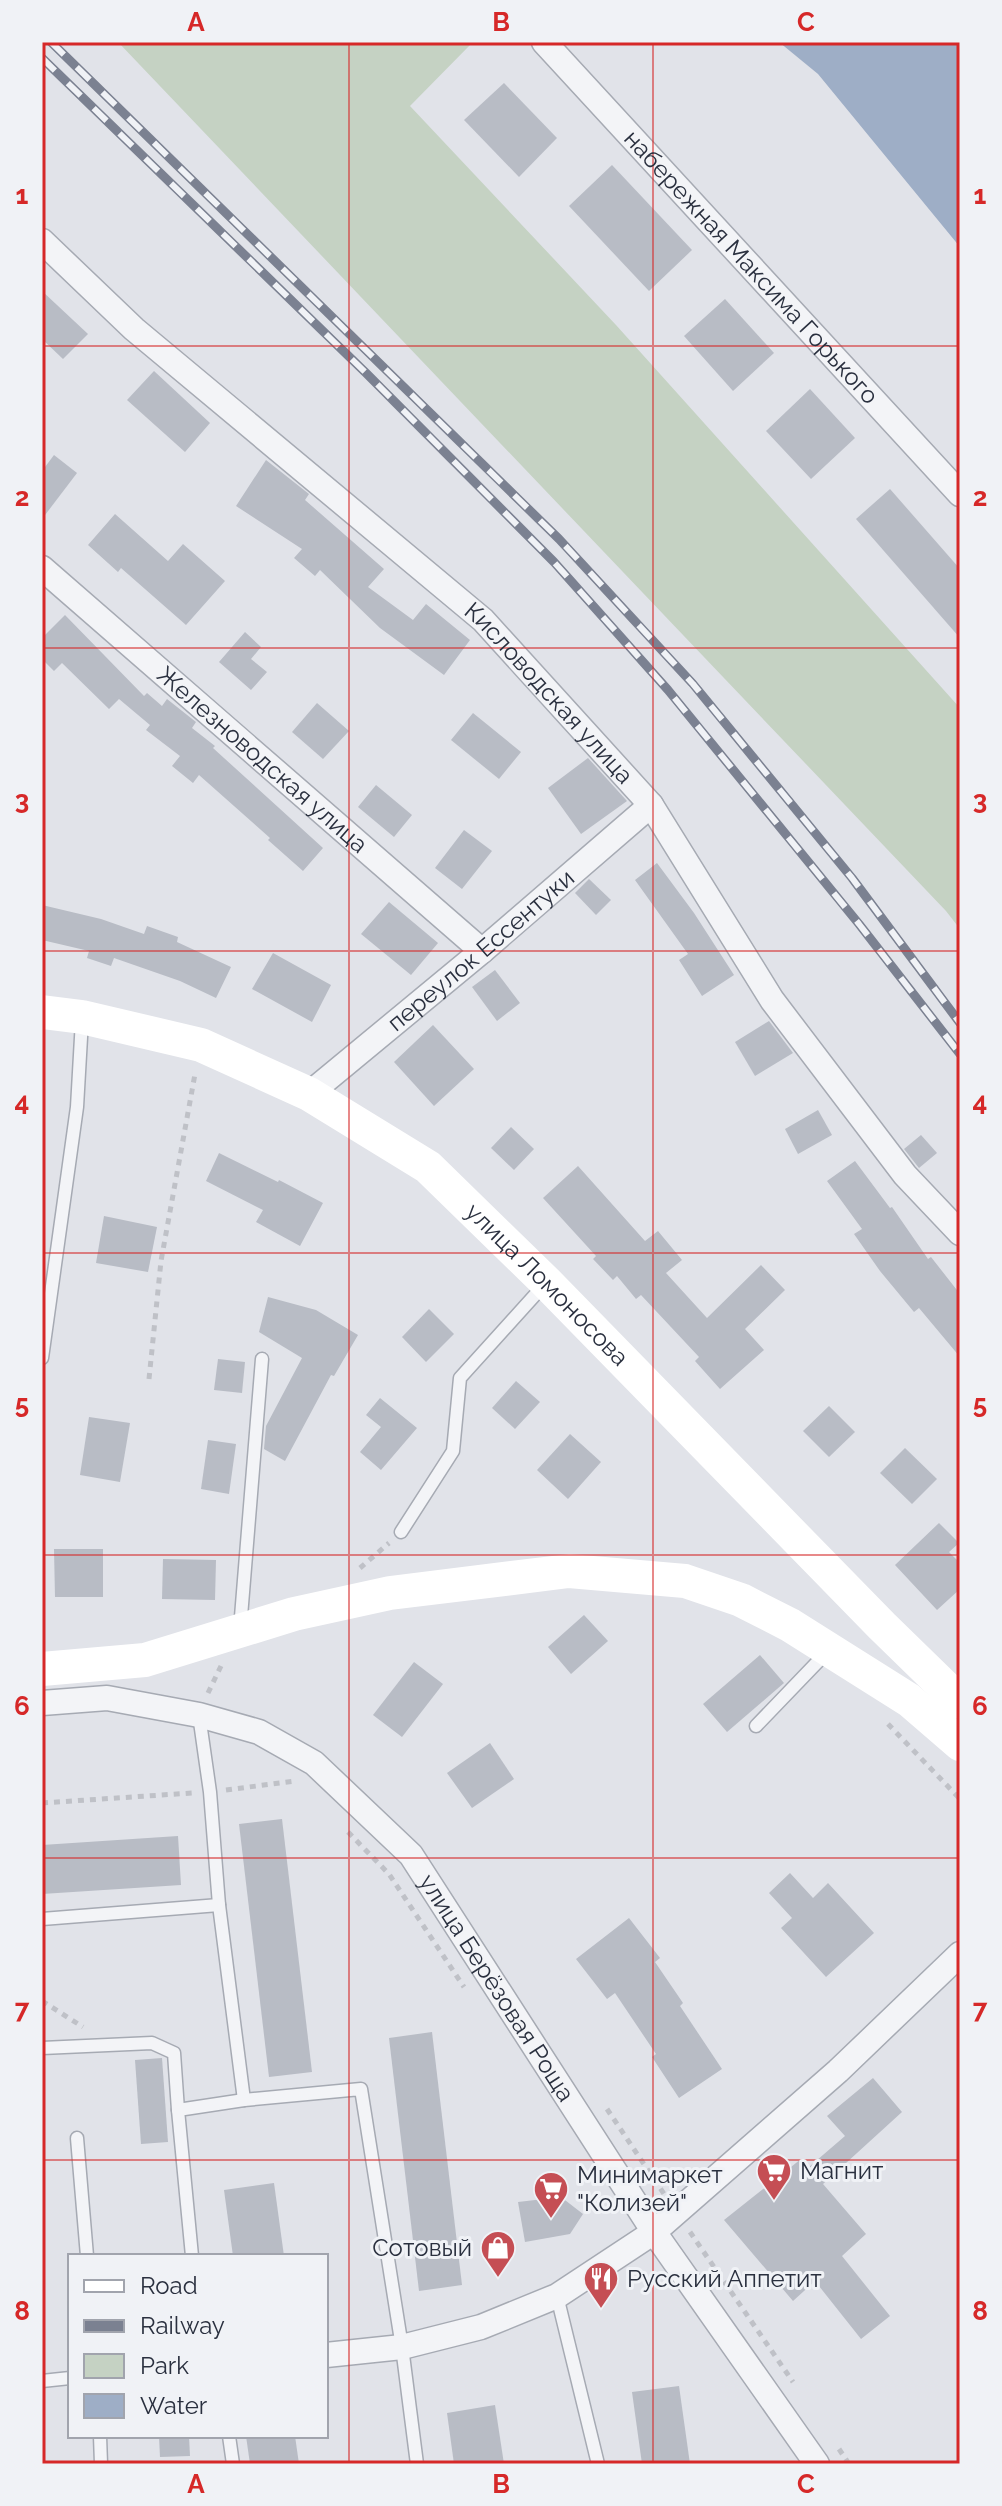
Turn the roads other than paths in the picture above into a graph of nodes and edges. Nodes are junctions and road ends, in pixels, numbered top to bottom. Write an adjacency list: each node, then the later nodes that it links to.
1 (544, 42): 3 (street, набережная Максима Горького)
2 (42, 241): 5 (street, Кисловодская улица)
3 (960, 494)
4 (42, 568): 6 (street, Железноводская улица)
5 (651, 805): 6 (street, переулок Ессентуки); 10 (street, Кисловодская улица)
6 (482, 951): 9 (street, переулок Ессентуки)
7 (42, 1012): 8 (main road, улица Ломоносова)
8 (82, 1017): 9 (main road, улица Ломоносова); 12 (lane)
9 (309, 1094): 11 (main road, улица Ломоносова)
10 (960, 1233)
11 (546, 1282): 14 (lane); 18 (main road, улица Ломоносова)
12 (42, 1358)
13 (262, 1359): 15 (lane)
14 (401, 1532)
15 (240, 1632): 16 (main road); 17 (main road)
16 (830, 1650): 21 (lane); 22 (main road)
17 (42, 1669)
18 (960, 1702)
19 (42, 1703): 20 (street, улица Берёзовая Роща)
20 (199, 1715): 23 (lane); 30 (street, улица Берёзовая Роща)
21 (756, 1726)
22 (960, 1744)
23 (219, 1905): 24 (lane); 27 (lane)
24 (42, 1919)
25 (960, 1954): 30 (street)
26 (42, 2048): 28 (lane)
27 (244, 2100): 28 (lane); 34 (lane)
28 (178, 2110): 32 (lane)
29 (77, 2138): 31 (lane)
30 (654, 2232): 33 (street); 44 (street, улица Берёзовая Роща)
31 (87, 2254)
32 (192, 2254)
33 (557, 2296): 34 (street); 43 (lane)
34 (402, 2347): 35 (street); 42 (lane)
35 (328, 2355)
36 (68, 2378): 37 (lane)
37 (42, 2381)
38 (100, 2438): 40 (lane)
39 (229, 2438): 41 (lane)
40 (101, 2464)
41 (233, 2464)
42 (417, 2464)
43 (598, 2464)
44 (817, 2464)

